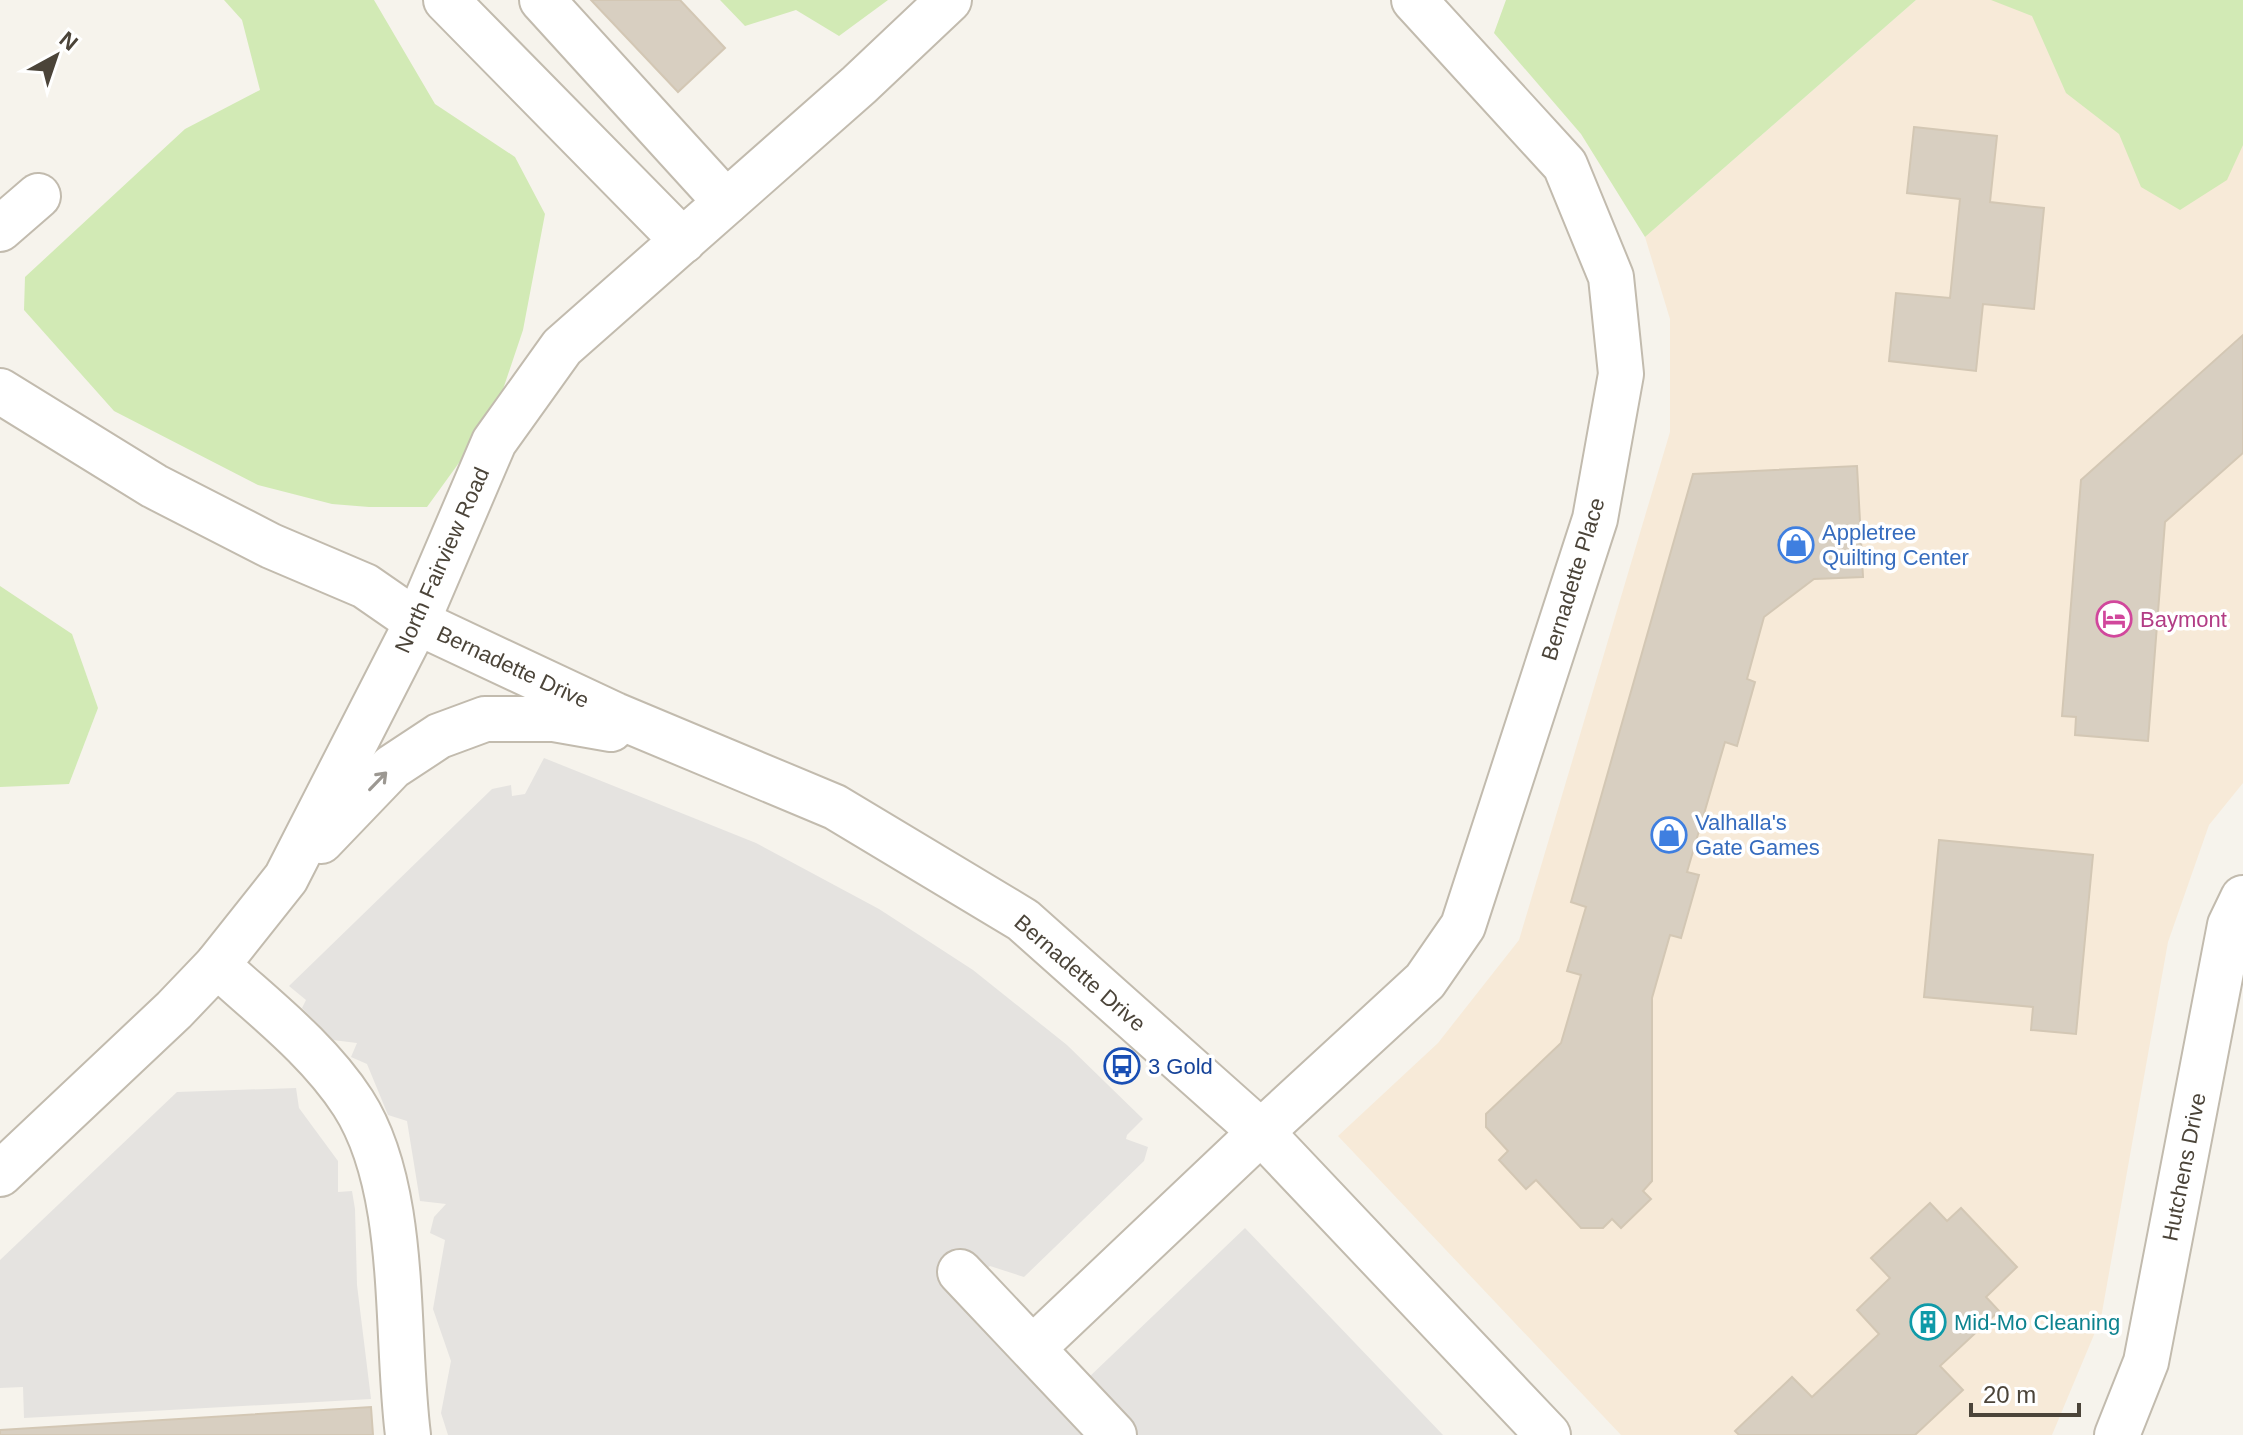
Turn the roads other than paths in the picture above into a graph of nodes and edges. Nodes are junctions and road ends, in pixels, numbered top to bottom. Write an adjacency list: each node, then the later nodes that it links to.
1 (446, 0): 8 (street)
2 (542, 0): 6 (street)
3 (949, 0): 6 (street, North Fairview Road)
4 (1414, 0): 15 (street, Bernadette Place)
5 (38, 196): 7 (street)
6 (726, 202): 8 (street, North Fairview Road)
7 (0, 229)
8 (683, 241): 10 (street, North Fairview Road)
9 (0, 391): 10 (street, Bernadette Drive)
10 (417, 622): 11 (street, Bernadette Drive); 12 (street, North Fairview Road)
11 (677, 741): 12 (street, one-way to 11); 15 (street, Bernadette Drive)
12 (286, 878): 14 (street, North Fairview Road)
13 (2243, 898): 22 (street, Hutchens Drive)
14 (217, 965): 16 (street, North Fairview Road); 19 (street)
15 (1261, 1132): 18 (street, Bernadette Place); 21 (street, Bernadette Drive)
16 (0, 1174)
17 (960, 1272): 18 (street)
18 (1033, 1348): 20 (street)
19 (408, 1435)
20 (1114, 1435)
21 (1548, 1435)
22 (2117, 1435)

